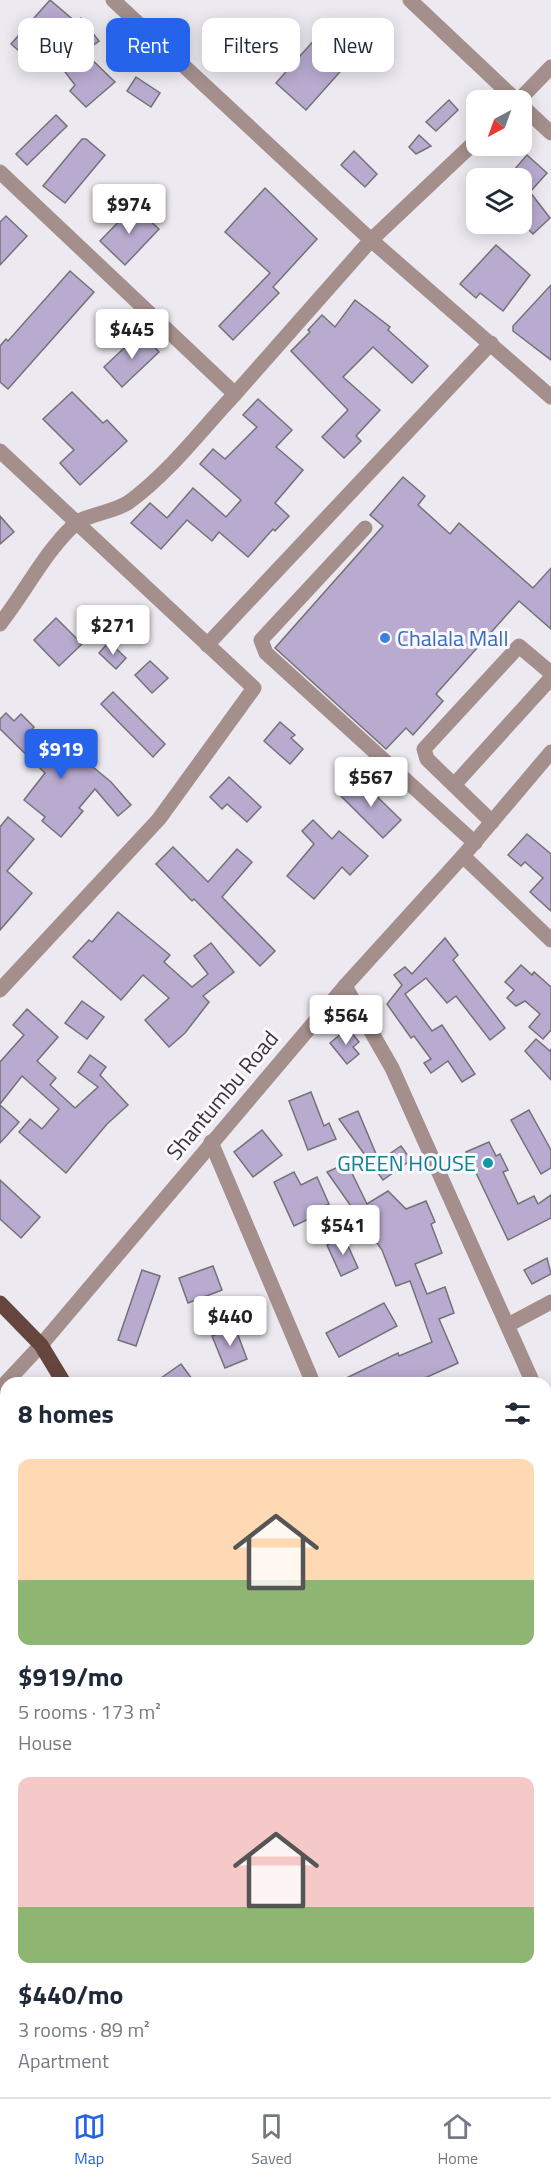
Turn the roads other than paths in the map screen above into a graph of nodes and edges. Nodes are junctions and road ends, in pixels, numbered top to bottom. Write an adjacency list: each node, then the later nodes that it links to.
1 (113, 0): 10 (street)
2 (410, 0): 4 (street)
3 (551, 67): 5 (street)
4 (506, 90)
5 (527, 90)
6 (532, 115): 7 (street)
7 (551, 133)
8 (466, 150): 10 (street)
9 (0, 172): 12 (street)
10 (371, 240): 11 (street); 12 (street)
11 (492, 343): 13 (street); 18 (street)
12 (235, 394): 15 (street)
13 (551, 397)
14 (0, 451): 15 (street)
15 (76, 522): 17 (street); 18 (street)
16 (365, 528): 24 (street)
17 (0, 624)
18 (207, 645): 28 (street)
19 (551, 673): 22 (street)
20 (551, 678): 22 (street)
21 (551, 752): 23 (street, Shantumbu Road)
22 (454, 785): 23 (street)
23 (492, 822): 24 (street, Shantumbu Road)
24 (475, 843): 25 (street, Shantumbu Road)
25 (464, 856): 26 (street); 27 (street, Shantumbu Road)
26 (551, 940)
27 (345, 986): 29 (street, Shantumbu Road); 32 (street)
28 (0, 990)
29 (211, 1142): 33 (street, Shantumbu Road); 36 (street)
30 (551, 1302): 32 (street)
31 (0, 1304): 33 (main road)
32 (508, 1325): 37 (street)
33 (41, 1345): 34 (street, Shantumbu Road); 35 (main road)
34 (11, 1377)
35 (60, 1377)
36 (310, 1377)
37 (530, 1377)

